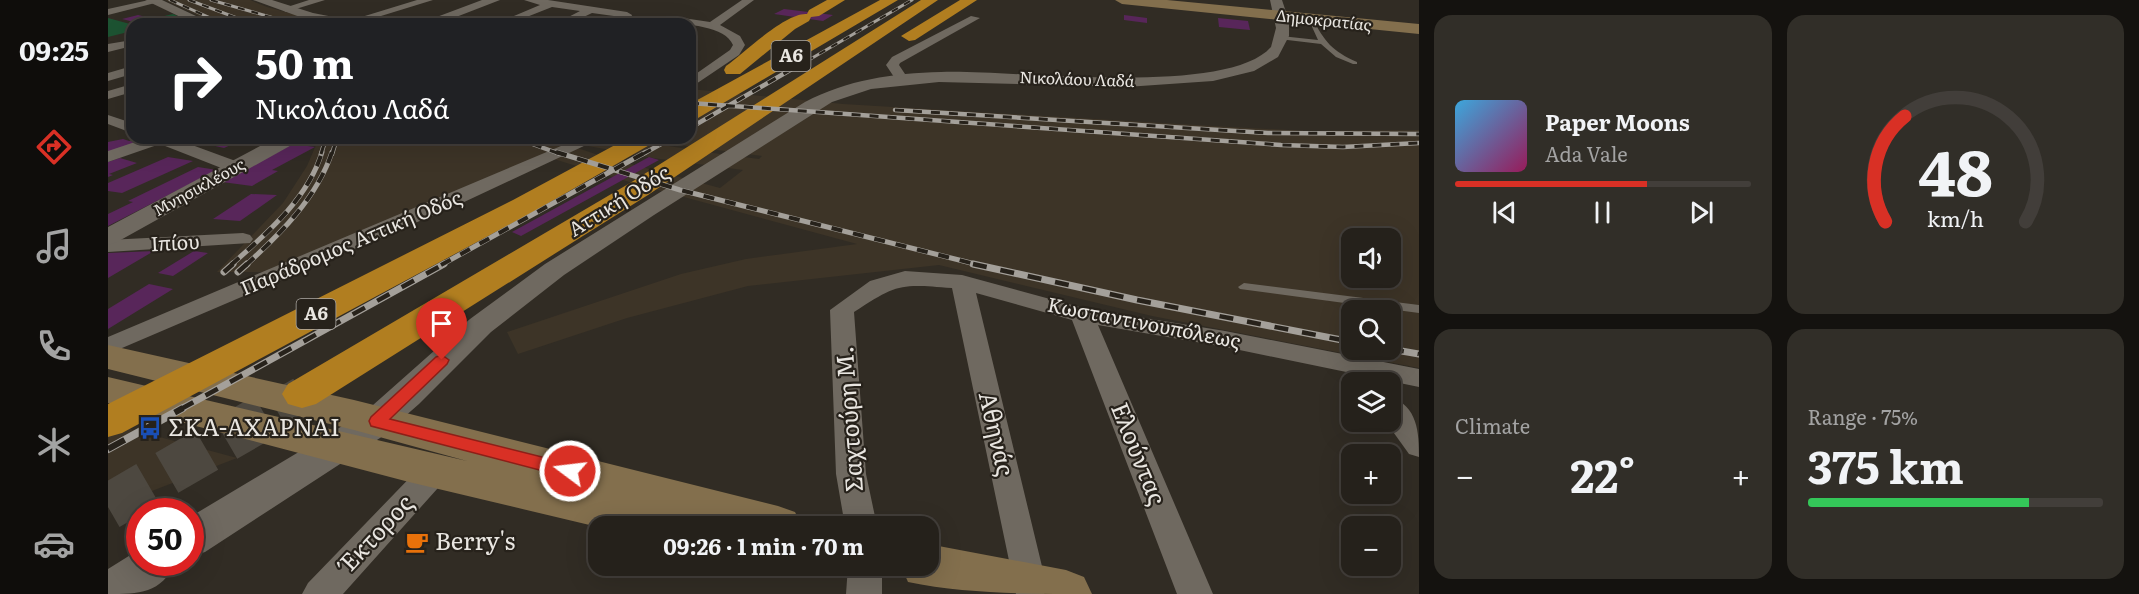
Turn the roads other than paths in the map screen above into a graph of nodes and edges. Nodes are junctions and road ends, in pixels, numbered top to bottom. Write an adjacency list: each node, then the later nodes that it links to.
1 (320, 0): 17 (street)
2 (494, 0): 26 (street)
3 (529, 0): 13 (street)
4 (749, 0): 32 (street)
5 (838, 0): 46 (highway)
6 (891, 0): 49 (highway, Α6)
7 (931, 0): 47 (highway, Αττική Οδός / Α6)
8 (1122, 0): 19 (main road, Δημοκρατίας)
9 (1162, 0): 15 (main road, Δημοκρατίας)
10 (152, 1): 21 (street); 22 (street)
11 (265, 1): 17 (street)
12 (432, 1): 16 (street); 25 (street)
13 (557, 2): 20 (street); 27 (street)
14 (370, 3): 16 (street)
15 (1220, 3): 19 (main road, Δημοκρατίας)
16 (401, 8): 24 (street)
17 (286, 9): 23 (street)
18 (973, 9): 41 (street); 47 (highway)
19 (1273, 9): 30 (main road, Δημοκρατίας); 30 (main road, Δημοκρατίας); 35 (street); 41 (street, Νικολάου Λαδά)
20 (590, 10): 28 (street); 29 (street)
21 (108, 12)
22 (189, 18)
23 (323, 18)
24 (368, 18)
25 (387, 18)
26 (442, 18)
27 (516, 18)
28 (573, 18)
29 (617, 18)
30 (1310, 19): 36 (lane)
31 (696, 24): 32 (street)
32 (711, 26): 43 (street)
33 (126, 34): 34 (street)
34 (108, 38)
35 (1281, 38): 36 (lane); 48 (street, Νικολάου Λαδά)
36 (1320, 42): 39 (lane)
37 (126, 44): 38 (street)
38 (108, 48)
39 (1355, 63)
40 (126, 72): 42 (street)
41 (899, 74): 48 (street, Νικολάου Λαδά)
42 (108, 77)
43 (696, 80)
44 (126, 90): 45 (street)
45 (108, 95)
46 (696, 96)
47 (778, 100): 76 (highway, Αττική Οδός / Α6)
48 (822, 101): 77 (street, Νικολάου Λαδά)
49 (696, 110)
50 (108, 119): 51 (street)
51 (126, 125)
52 (126, 129): 53 (street)
53 (108, 136)
54 (144, 144): 60 (street)
55 (176, 144): 61 (street)
56 (278, 144): 61 (street, Μνησικλέους)
57 (580, 144): 71 (street, Παράδρομος Αττική Οδός)
58 (615, 144): 62 (highway)
59 (634, 144): 62 (highway, Αττική Οδός / Α6)
60 (108, 157)
61 (235, 166): 63 (street, Μνησικλέους)
62 (523, 206): 75 (highway, Αττική Οδός / Α6)
63 (108, 237)
64 (243, 239): 65 (street, Ιπίου)
65 (108, 246)
66 (962, 282): 69 (street, Κωσταντινουπόλεως); 70 (street, Κωσταντινουπόλεως); 88 (street, Αθηνάς)
67 (1244, 287): 68 (lane)
68 (1419, 309)
69 (842, 310): 83 (street, Σαχτούρη Μ.)
70 (1082, 315): 72 (street, Κωσταντινουπόλεως); 92 (street, Ελούντας)
71 (108, 346)
72 (1354, 372)
73 (1401, 377): 74 (street, Κωσταντινουπόλεως)
74 (1419, 378)
75 (110, 390): 76 (main road); 76 (main road)
76 (323, 417): 77 (main road); 80 (main road); 84 (street)
77 (377, 421): 82 (main road)
78 (1401, 422): 79 (street)
79 (1419, 446)
80 (435, 471): 81 (main road); 90 (street, Έκτορος)
81 (635, 516)
82 (740, 516)
83 (859, 516)
84 (204, 526)
85 (939, 569): 88 (main road)
86 (134, 576): 89 (street)
87 (865, 576): 91 (street)
88 (1048, 590)
89 (108, 594)
90 (320, 594)
91 (864, 594)
92 (1195, 594)

